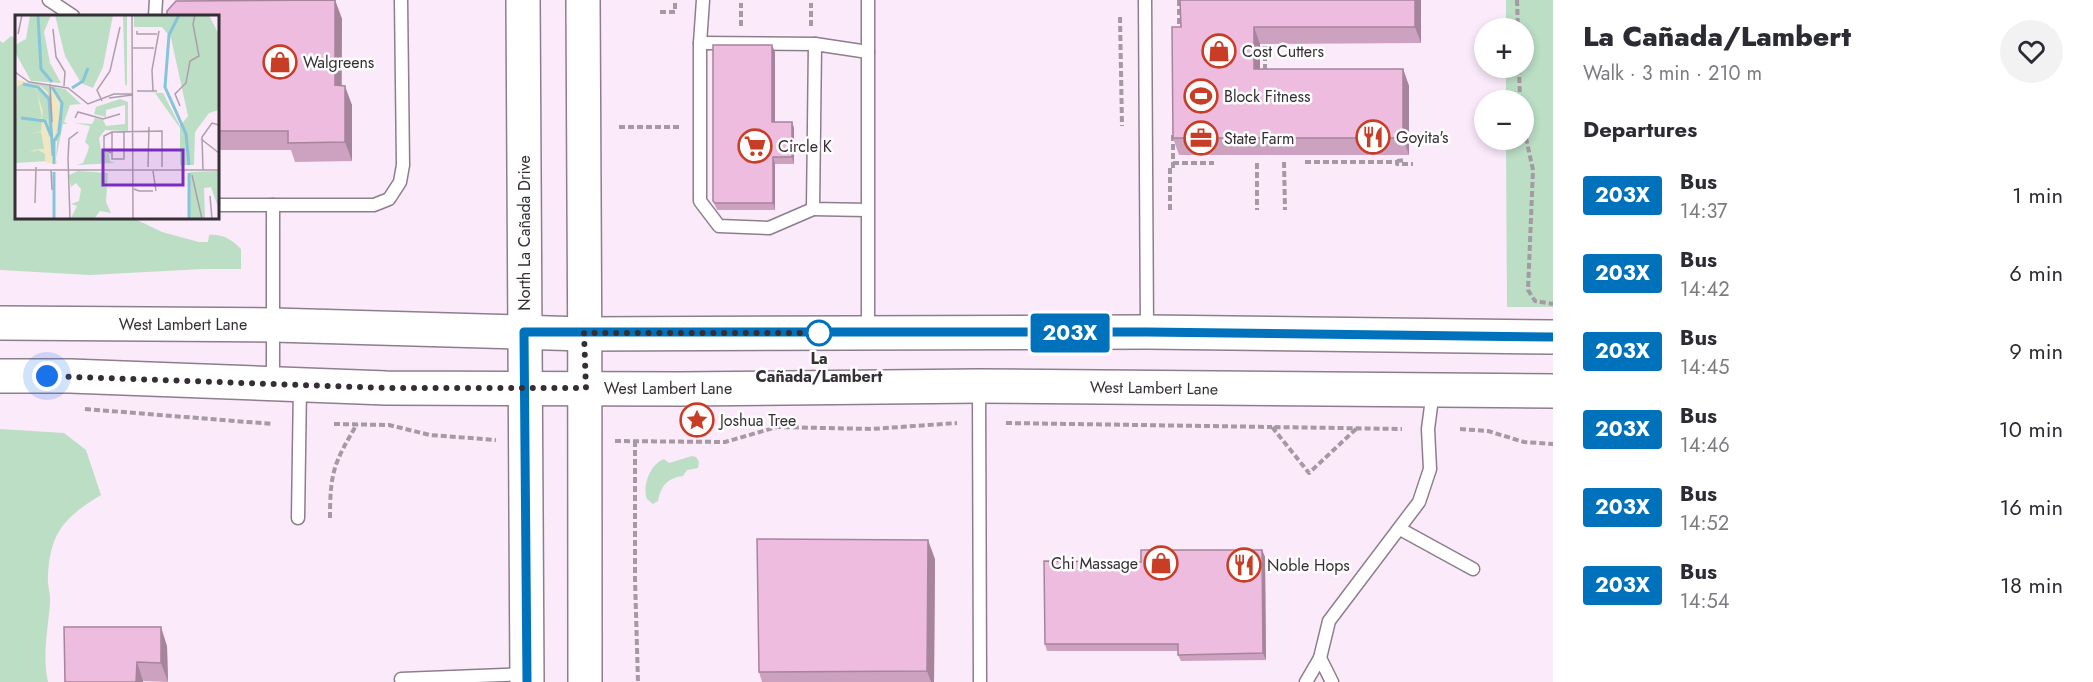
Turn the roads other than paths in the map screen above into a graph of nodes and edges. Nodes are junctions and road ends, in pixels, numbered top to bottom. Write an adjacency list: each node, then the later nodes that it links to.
1 (49, 0): 9 (lane)
2 (156, 0): 10 (lane)
3 (401, 0): 15 (lane)
4 (523, 0): 20 (main road, North La Cañada Drive)
5 (584, 0): 22 (main road)
6 (703, 0): 11 (lane)
7 (868, 0): 13 (lane)
8 (1145, 0): 21 (lane)
9 (72, 15)
10 (155, 15)
11 (700, 43): 12 (lane); 16 (lane)
12 (815, 44): 13 (lane); 16 (lane)
13 (867, 52): 17 (lane)
14 (219, 205): 15 (lane)
15 (273, 205): 19 (lane)
16 (813, 209): 17 (lane)
17 (867, 210): 23 (lane)
18 (0, 323): 19 (main road, West Lambert Lane)
19 (274, 325): 20 (main road, West Lambert Lane); 26 (lane)
20 (524, 332): 22 (main road, West Lambert Lane); 28 (main road, North La Cañada Drive)
21 (1147, 332): 23 (main road, West Lambert Lane); 24 (main road, West Lambert Lane)
22 (584, 333): 23 (main road, West Lambert Lane); 29 (main road)
23 (867, 333)
24 (1553, 337)
25 (0, 376): 26 (main road, West Lambert Lane)
26 (286, 385): 28 (main road, West Lambert Lane); 32 (lane)
27 (979, 386): 29 (main road, West Lambert Lane); 30 (main road, West Lambert Lane); 39 (lane)
28 (525, 388): 29 (main road, West Lambert Lane); 36 (main road, North La Cañada Drive)
29 (586, 388): 38 (main road)
30 (1433, 390): 31 (main road, West Lambert Lane); 33 (lane)
31 (1553, 391)
32 (298, 518)
33 (1400, 529): 34 (lane); 35 (lane)
34 (1473, 569)
35 (1320, 658): 40 (lane); 41 (lane)
36 (527, 678): 37 (lane)
37 (401, 679)
38 (585, 682)
39 (980, 682)
40 (1306, 682)
41 (1332, 682)

